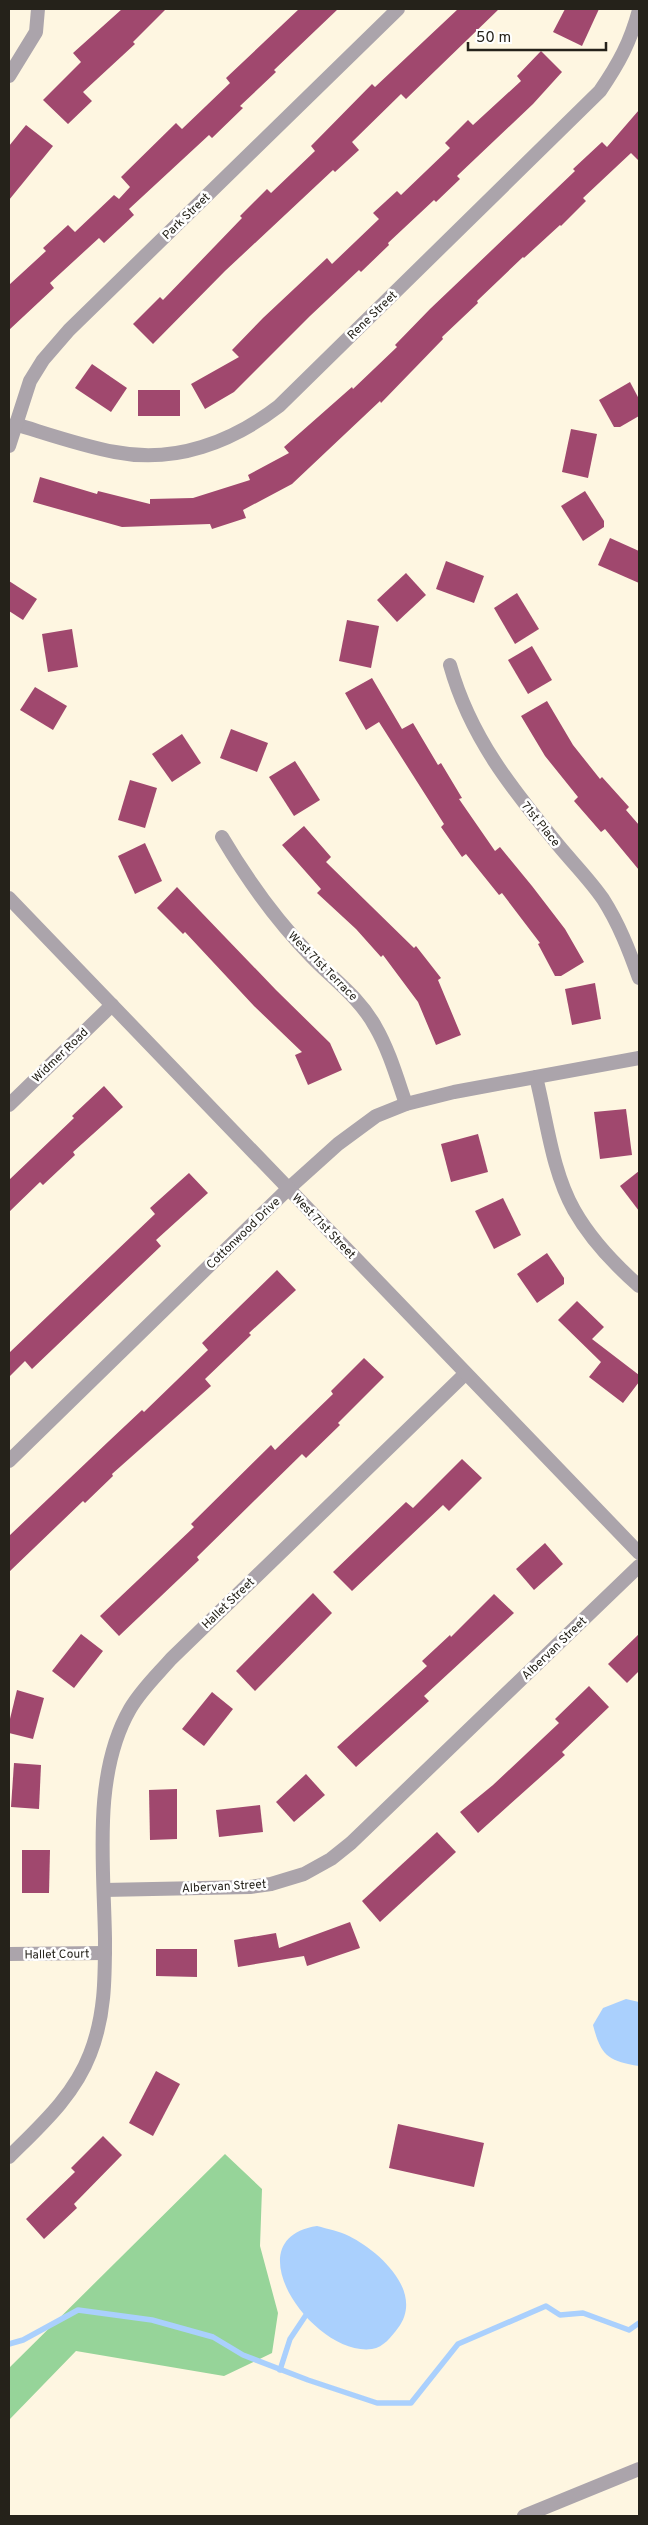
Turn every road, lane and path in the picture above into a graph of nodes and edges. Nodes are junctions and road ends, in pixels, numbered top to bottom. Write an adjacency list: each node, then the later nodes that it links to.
1 (38, 9): 4 (street)
2 (398, 9): 5 (street, Park Street)
3 (639, 10): 5 (street, Rene Street)
4 (9, 76)
5 (15, 424): 6 (street, Park Street)
6 (9, 446)
7 (450, 664): 10 (street, 71st Place)
8 (222, 837): 14 (street, West 71st Terrace)
9 (9, 898): 11 (street, West 71st Street)
10 (639, 978)
11 (112, 1005): 15 (street, Widmer Road); 16 (street, West 71st Street)
12 (639, 1058): 13 (street, Cottonwood Drive)
13 (536, 1077): 14 (street, Cottonwood Drive); 17 (street)
14 (406, 1104): 16 (street, Cottonwood Drive)
15 (9, 1105)
16 (288, 1189): 18 (street, West 71st Street); 19 (street, Cottonwood Drive)
17 (639, 1286)
18 (465, 1374): 20 (street, West 71st Street); 22 (street, Hallet Street)
19 (9, 1461)
20 (639, 1553)
21 (639, 1566): 22 (street, Albervan Street)
22 (104, 1890): 23 (street)
23 (105, 1953): 24 (street, Hallet Court); 25 (street)
24 (9, 1954)
25 (9, 2157)
26 (639, 2469): 27 (street)
27 (524, 2516)

